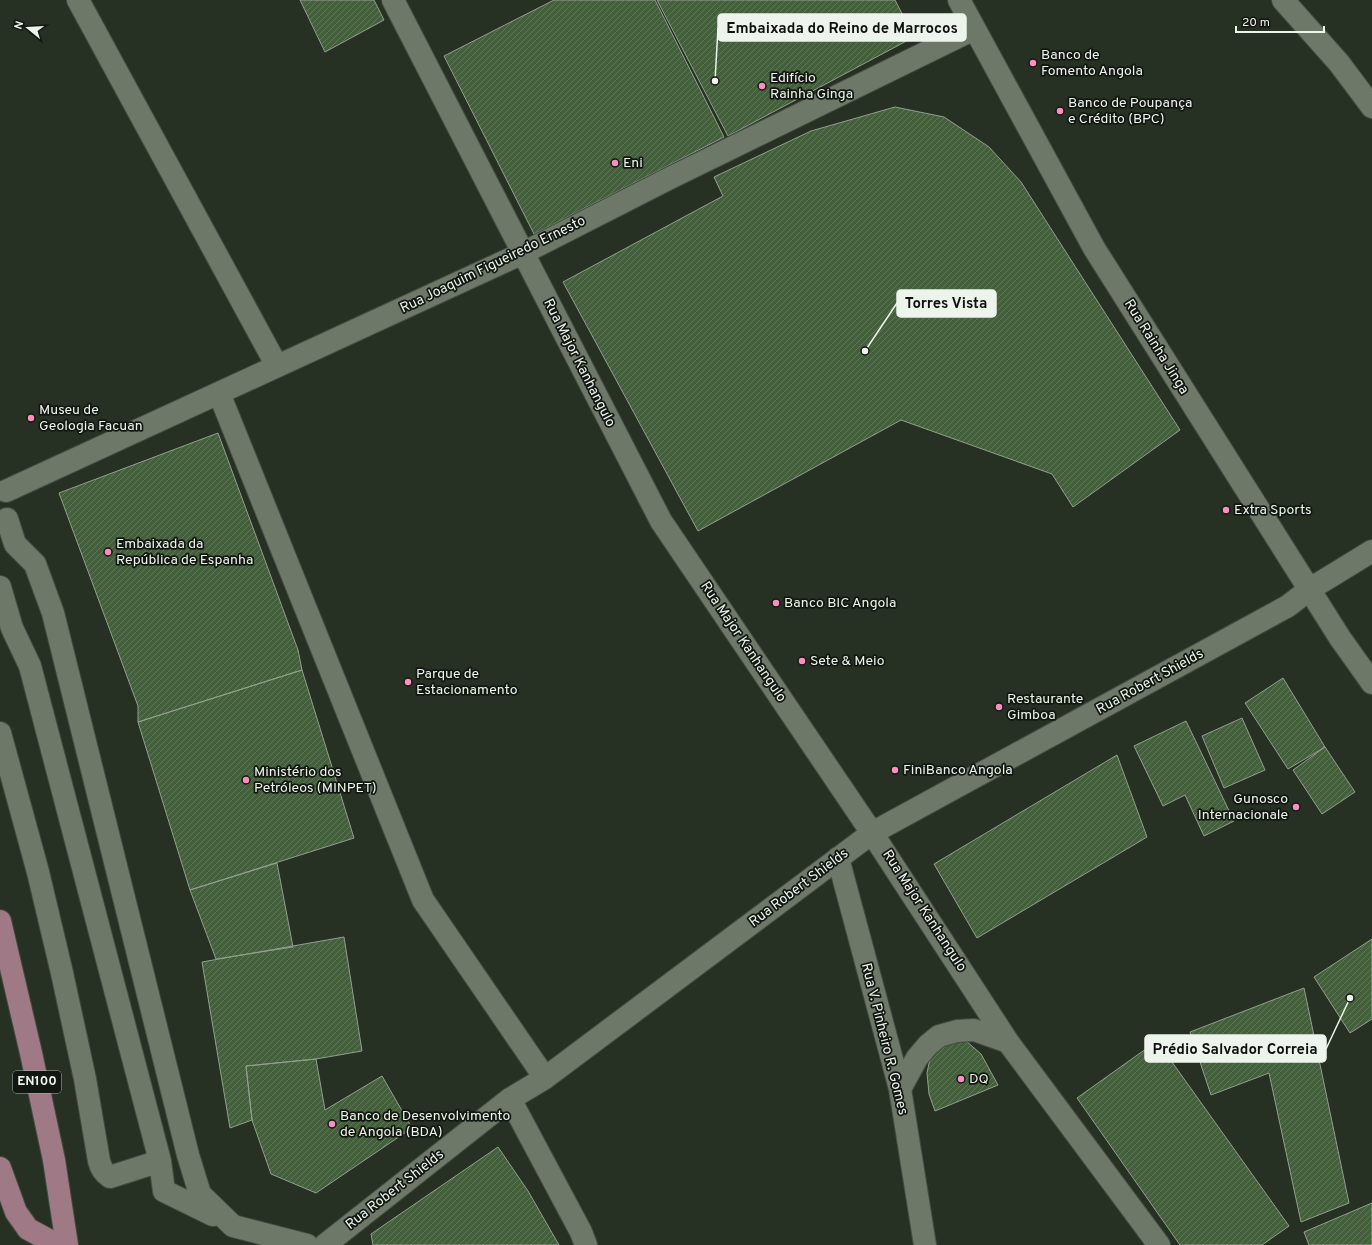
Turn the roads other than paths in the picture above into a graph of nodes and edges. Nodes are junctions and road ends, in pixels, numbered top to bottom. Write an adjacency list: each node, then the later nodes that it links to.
1 (78, 0): 8 (street)
2 (393, 0): 7 (street, Rua Major Kanhangulo)
3 (959, 0): 5 (street, Rua Rainha Jinga)
4 (1283, 0): 6 (street)
5 (974, 29): 7 (street, Rua Joaquim Figueiredo Ernesto); 14 (street, Rua Rainha Jinga)
6 (1372, 107)
7 (523, 253): 8 (street, Rua Joaquim Figueiredo Ernesto); 18 (street, Rua Major Kanhangulo)
8 (277, 366): 9 (street, Rua Joaquim Figueiredo Ernesto)
9 (220, 393): 10 (street, Rua Joaquim Figueiredo Ernesto); 22 (street)
10 (3, 485): 11 (street)
11 (4, 526): 27 (street)
12 (1372, 551): 14 (street, Rua Robert Shields)
13 (0, 587): 15 (street)
14 (1310, 589): 16 (street, Rua Rainha Jinga); 18 (street, Rua Robert Shields)
15 (6, 631): 25 (street)
16 (1372, 683)
17 (0, 733): 25 (street)
18 (872, 833): 19 (street, Rua Robert Shields); 21 (street, Rua Major Kanhangulo)
19 (838, 858): 22 (street, Rua Robert Shields); 23 (street, Rua V. Pinheiro R. Gomes)
20 (0, 921): 29 (main road, EN100)
21 (1008, 1042): 23 (street); 34 (street, Rua Major Kanhangulo)
22 (545, 1078): 24 (street, Rua Robert Shields)
23 (900, 1089): 33 (street, Rua V. Pinheiro R. Gomes)
24 (510, 1099): 31 (street, Rua Robert Shields); 32 (street)
25 (160, 1161): 27 (street)
26 (0, 1168): 28 (main road)
27 (233, 1226): 30 (street)
28 (58, 1245)
29 (67, 1245)
30 (308, 1245)
31 (325, 1245)
32 (586, 1245)
33 (925, 1245)
34 (1159, 1245)

